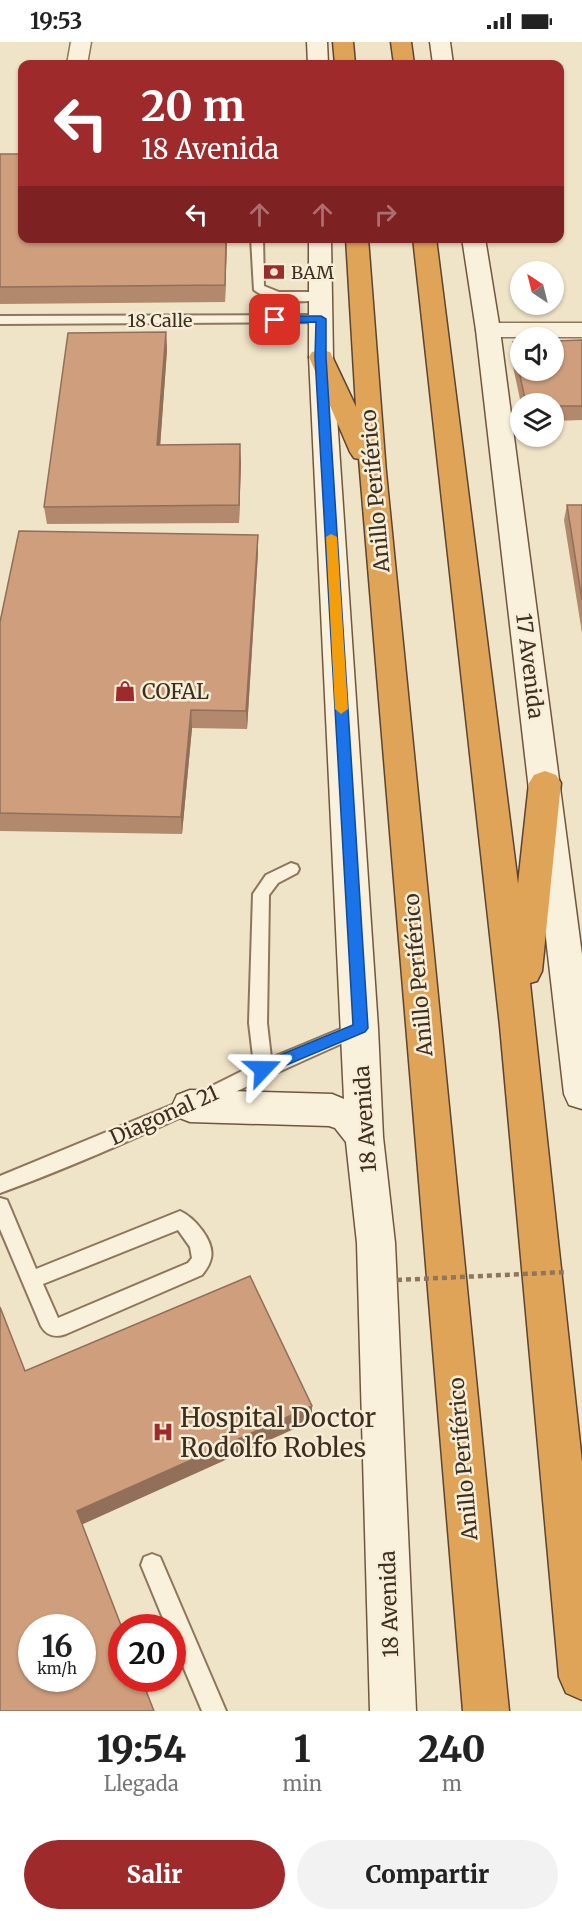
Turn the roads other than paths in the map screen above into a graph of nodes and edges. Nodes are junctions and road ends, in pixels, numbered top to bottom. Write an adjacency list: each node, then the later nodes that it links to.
1 (81, 42): 5 (street)
2 (316, 42): 6 (street)
3 (343, 42): 7 (highway)
4 (440, 42): 8 (street)
5 (78, 60)
6 (318, 60)
7 (345, 60)
8 (442, 60)
9 (257, 243): 14 (lane)
10 (320, 243): 14 (street, 18 Avenida)
11 (357, 243): 19 (highway, Anillo Periférico)
12 (425, 243): 23 (highway)
13 (474, 243): 16 (street, 17 Avenida)
14 (321, 308): 15 (lane, 18 Calle); 18 (street, 18 Avenida)
15 (0, 320)
16 (488, 330): 17 (street); 20 (street, 17 Avenida)
17 (582, 330)
18 (321, 357): 19 (highway); 24 (street, 18 Avenida)
19 (373, 472): 36 (highway, Anillo Periférico)
20 (545, 783): 22 (street, 17 Avenida); 23 (highway)
21 (291, 869): 25 (lane)
22 (574, 959): 26 (street, 17 Avenida)
23 (518, 1026): 33 (highway)
24 (360, 1028): 25 (lane, Diagonal 21); 28 (street, 18 Avenida)
25 (263, 1069): 27 (lane, Diagonal 21)
26 (582, 1094)
27 (190, 1106): 28 (street); 29 (lane, Diagonal 21)
28 (364, 1137): 35 (street, 18 Avenida)
29 (0, 1185)
30 (0, 1206): 31 (lane)
31 (32, 1280): 31 (lane)
32 (152, 1565): 34 (lane)
33 (582, 1677)
34 (214, 1711)
35 (393, 1711)
36 (486, 1711)

